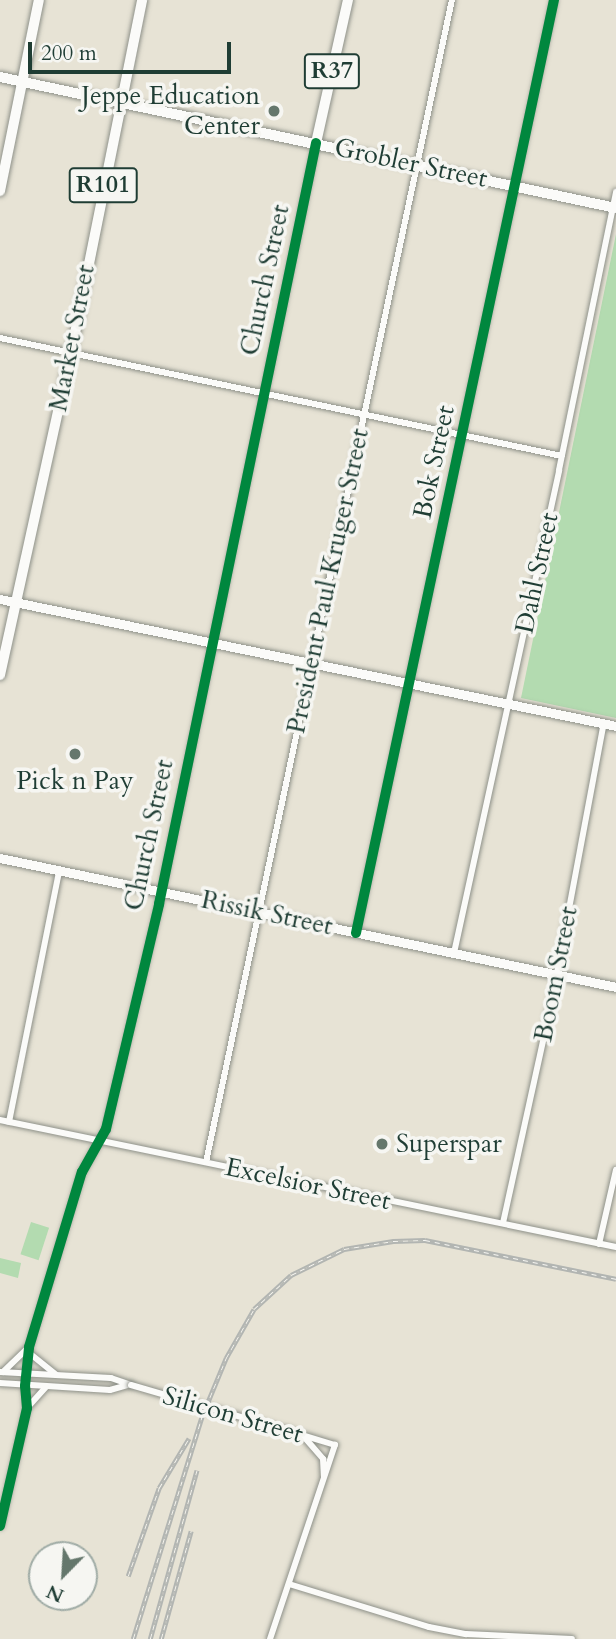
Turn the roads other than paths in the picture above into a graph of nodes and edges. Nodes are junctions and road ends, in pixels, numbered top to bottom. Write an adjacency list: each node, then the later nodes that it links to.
1 (39, 0): 7 (main road)
2 (142, 0): 8 (main road, Market Street / R101)
3 (348, 0): 9 (main road, Church Street / R37)
4 (452, 0): 10 (street, President Paul Kruger Street)
5 (554, 0): 11 (street, Bok Street)
6 (0, 78): 7 (main road, Grobler Street)
7 (22, 82): 8 (main road, Grobler Street); 12 (main road)
8 (121, 103): 9 (main road, Grobler Street); 16 (main road, Market Street / R101)
9 (316, 143): 10 (main road, Grobler Street); 17 (street, Church Street)
10 (417, 165): 11 (main road, Grobler Street); 18 (street, President Paul Kruger Street)
11 (514, 186): 14 (main road, Grobler Street); 19 (street, Bok Street)
12 (0, 191)
13 (616, 192): 14 (street, Dahl Street)
14 (614, 207): 20 (street, Dahl Street)
15 (0, 338): 16 (street)
16 (71, 353): 17 (street); 22 (main road, Market Street / R101)
17 (264, 394): 18 (street); 23 (street, Church Street)
18 (363, 412): 19 (street); 24 (street, President Paul Kruger Street)
19 (463, 434): 20 (street); 26 (street, Bok Street)
20 (562, 456): 27 (street, Dahl Street)
21 (0, 599): 22 (main road)
22 (15, 603): 23 (main road); 25 (main road, Market Street / R101)
23 (212, 645): 24 (main road); 32 (street, Church Street)
24 (312, 662): 26 (main road); 33 (street, President Paul Kruger Street)
25 (0, 675)
26 (409, 683): 27 (main road); 34 (street, Bok Street)
27 (509, 703): 28 (main road); 35 (street, Dahl Street)
28 (604, 723): 29 (main road); 36 (street, Boom Street)
29 (616, 726)
30 (0, 858): 31 (main road, Rissik Street)
31 (59, 871): 32 (main road, Rissik Street); 39 (street)
32 (161, 891): 33 (main road, Rissik Street); 40 (street, Church Street)
33 (260, 911): 34 (main road, Rissik Street); 41 (street, President Paul Kruger Street)
34 (356, 933): 35 (main road, Rissik Street)
35 (454, 953): 36 (main road, Rissik Street)
36 (557, 975): 37 (main road, Rissik Street); 43 (street, Boom Street)
37 (616, 987)
38 (0, 1120): 39 (street, Excelsior Street)
39 (9, 1122): 40 (street, Excelsior Street)
40 (101, 1141): 41 (street, Excelsior Street); 46 (street, Church Street)
41 (206, 1162): 43 (street, Excelsior Street)
42 (616, 1170): 44 (street)
43 (503, 1223): 44 (street, Excelsior Street)
44 (599, 1244): 45 (street, Excelsior Street)
45 (616, 1247)
46 (28, 1349): 47 (street); 48 (street, Church Street); 49 (street)
47 (1, 1372): 48 (street, Silicon Street)
48 (26, 1374): 49 (street, Silicon Street); 52 (street, Church Street)
49 (57, 1376): 51 (street, Silicon Street)
50 (0, 1383): 52 (street)
51 (130, 1385): 53 (street); 55 (street, Silicon Street, bridge)
52 (25, 1386): 53 (street); 54 (street, Church Street)
53 (46, 1387): 54 (street, Church Street)
54 (27, 1408): 57 (street, Church Street)
55 (302, 1435): 56 (street); 56 (street, Silicon Street)
56 (324, 1485): 58 (street)
57 (0, 1526)
58 (289, 1584): 59 (street); 60 (street)
59 (270, 1639)
60 (572, 1639)

